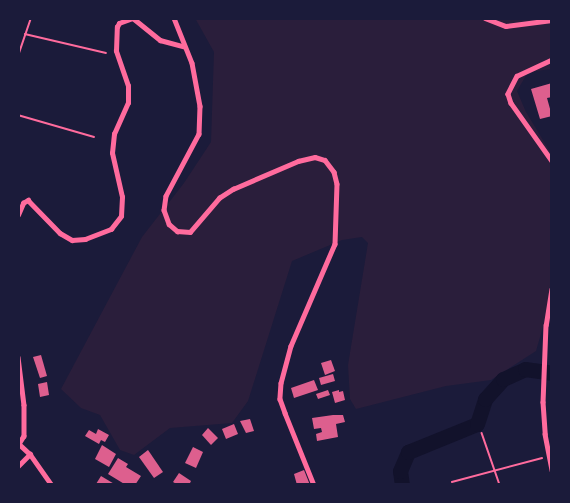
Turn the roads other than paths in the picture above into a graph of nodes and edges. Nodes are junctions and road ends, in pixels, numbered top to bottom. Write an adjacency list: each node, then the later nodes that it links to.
1 (174, 18): 4 (street)
2 (485, 18): 3 (street)
3 (552, 20)
4 (183, 46): 7 (street); 16 (street)
5 (552, 60): 6 (street)
6 (552, 161)
7 (18, 215)
8 (552, 289): 10 (street)
9 (18, 357): 11 (street)
10 (548, 390): 14 (street)
11 (19, 443): 12 (street)
12 (30, 454): 13 (street); 15 (street)
13 (18, 466)
14 (552, 470)
15 (52, 485)
16 (314, 485)

